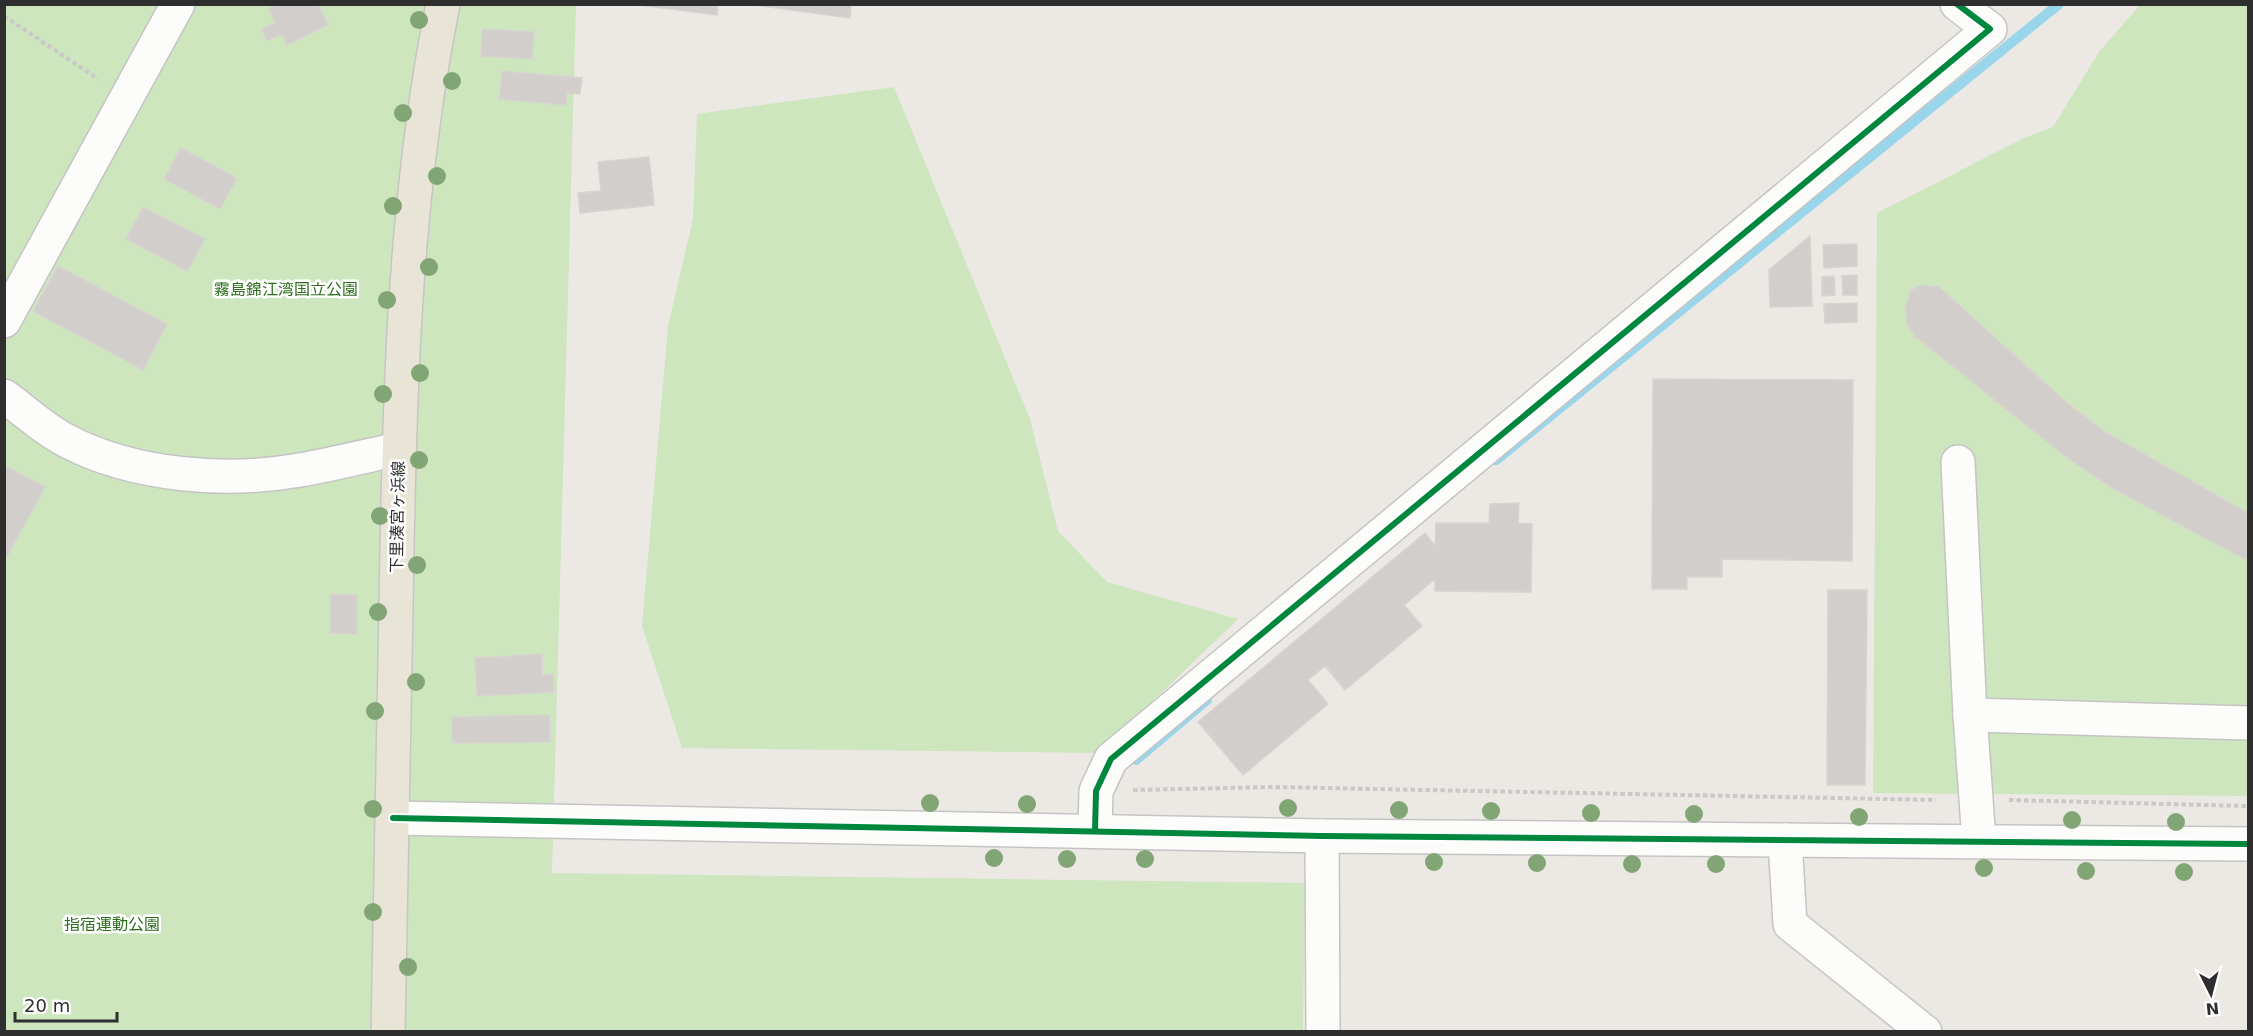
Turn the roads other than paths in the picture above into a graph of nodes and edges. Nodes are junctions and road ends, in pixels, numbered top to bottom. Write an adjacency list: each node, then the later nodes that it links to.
1 (178, 4): 4 (street)
2 (443, 4): 6 (main road, 下里湊宮ヶ浜線)
3 (1957, 4): 11 (street)
4 (4, 321)
5 (4, 396): 6 (street)
6 (398, 449): 10 (main road, 下里湊宮ヶ浜線)
7 (1958, 462): 8 (street)
8 (1970, 715): 9 (street); 14 (street)
9 (2248, 723)
10 (393, 818): 11 (street); 16 (main road, 下里湊宮ヶ浜線)
11 (1095, 831): 12 (street)
12 (1322, 836): 13 (street); 17 (street)
13 (1785, 840): 14 (street); 18 (street)
14 (1978, 841): 15 (street)
15 (2248, 844)
16 (388, 1032)
17 (1323, 1032)
18 (1925, 1032)

